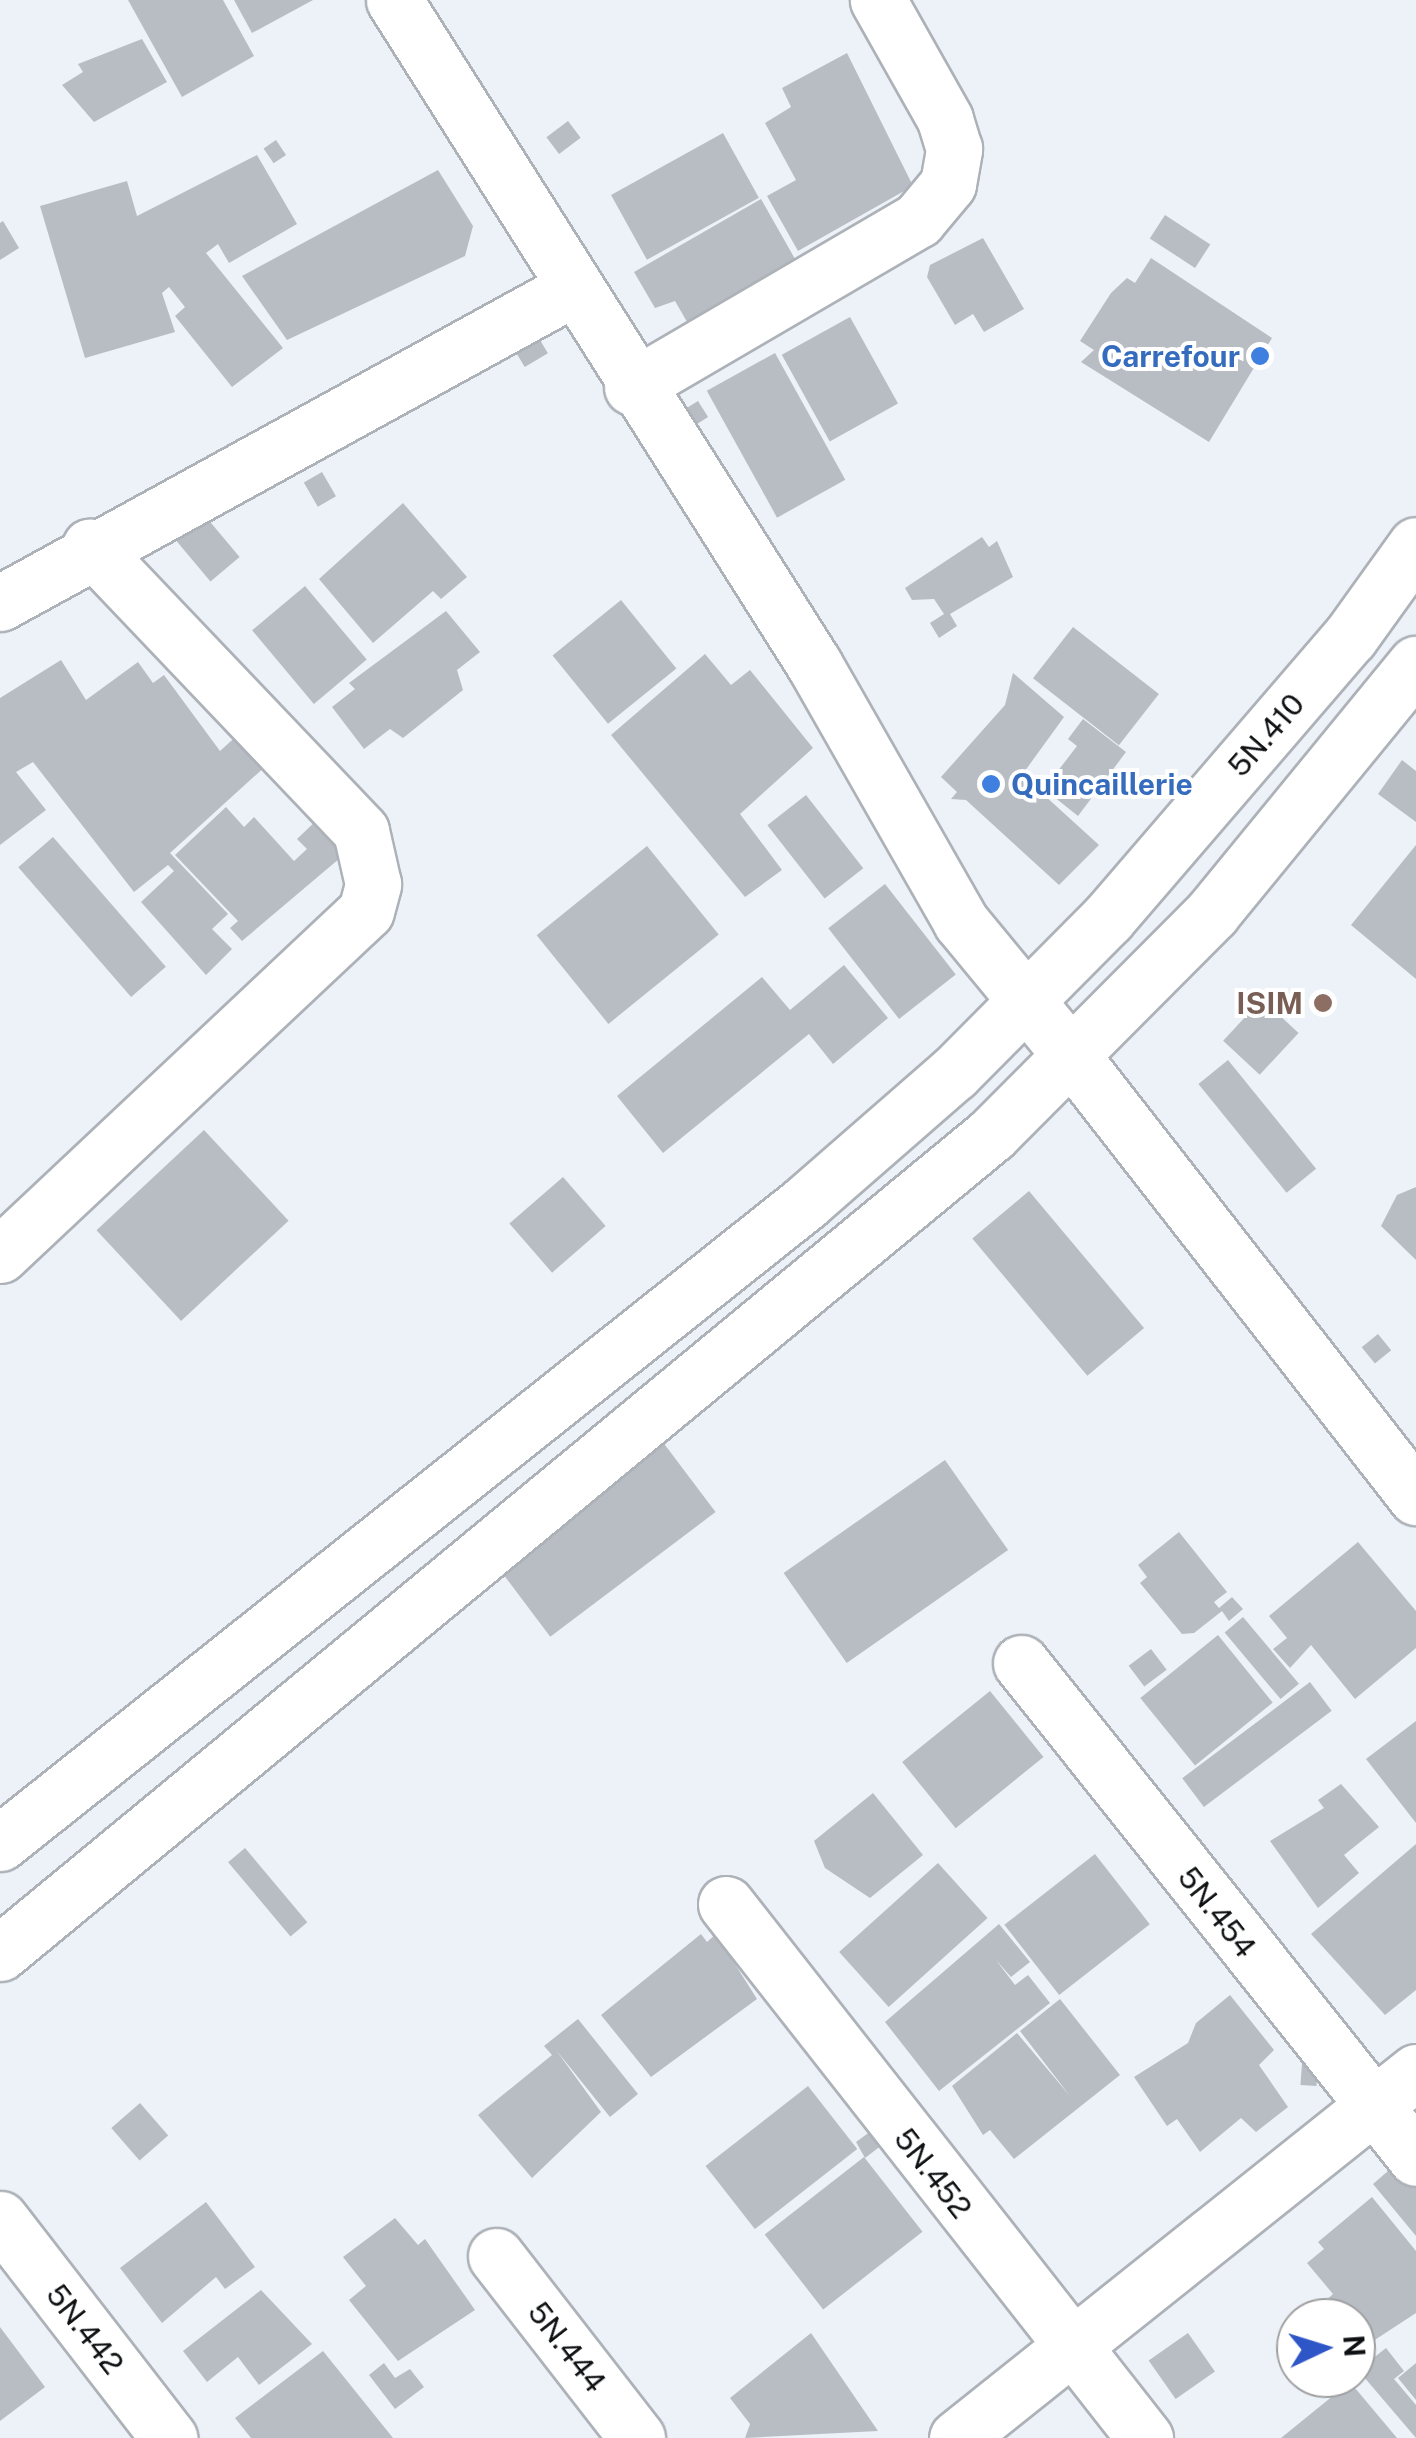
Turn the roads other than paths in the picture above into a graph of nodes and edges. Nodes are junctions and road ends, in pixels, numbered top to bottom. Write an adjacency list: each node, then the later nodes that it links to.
1 (394, 0): 3 (street)
2 (878, 0): 4 (street)
3 (574, 288): 4 (street); 6 (street)
4 (632, 387): 9 (street)
5 (1416, 545): 9 (street, 5N.410)
6 (90, 546): 7 (street); 11 (street)
7 (0, 603)
8 (1416, 664): 10 (street)
9 (1024, 1004): 10 (street); 12 (street, 5N.410)
10 (1074, 1059): 13 (street); 14 (street)
11 (0, 1256)
12 (668, 1312): 13 (street); 16 (street, 5N.410)
13 (712, 1366): 18 (street)
14 (1416, 1497)
15 (1021, 1663): 20 (street, 5N.454)
16 (0, 1844)
17 (726, 1904): 24 (street, 5N.452)
18 (0, 1953)
19 (1416, 2072): 20 (street)
20 (1370, 2107): 21 (street, 5N.454); 24 (street)
21 (1416, 2158)
22 (0, 2219): 25 (street, 5N.442)
23 (496, 2256): 26 (street, 5N.444)
24 (1068, 2350): 27 (street); 28 (street, 5N.452)
25 (170, 2438)
26 (637, 2438)
27 (957, 2438)
28 (1145, 2438)

